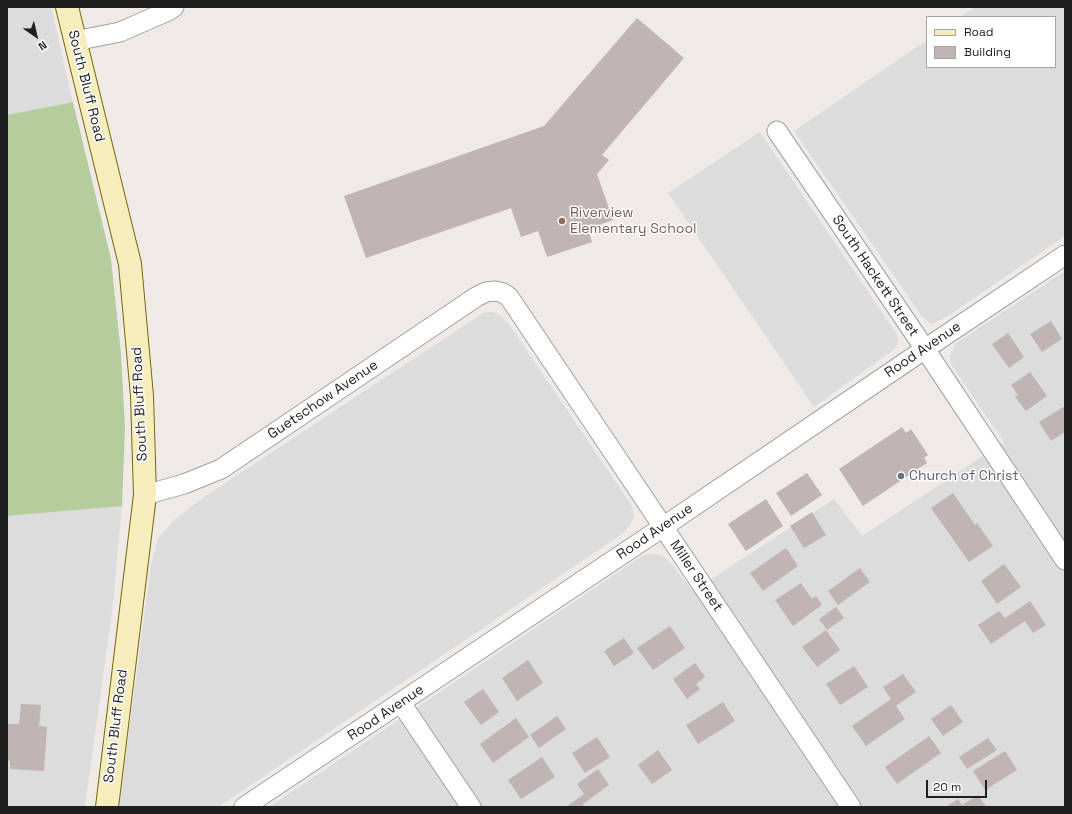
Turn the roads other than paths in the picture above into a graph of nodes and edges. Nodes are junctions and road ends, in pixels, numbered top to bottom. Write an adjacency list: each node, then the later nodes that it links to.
1 (67, 7): 3 (street, South Bluff Road)
2 (174, 7): 3 (street)
3 (75, 41): 8 (street, South Bluff Road)
4 (777, 131): 7 (street, South Hackett Street)
5 (1065, 256): 7 (street, Rood Avenue)
6 (495, 292): 8 (street, Guetschow Avenue); 9 (street, Miller Street)
7 (925, 349): 9 (street, Rood Avenue); 10 (street, South Hackett Street)
8 (144, 495): 12 (street, South Bluff Road)
9 (663, 527): 11 (street, Rood Avenue); 15 (street, Miller Street)
10 (1065, 560)
11 (401, 703): 13 (street, Rood Avenue); 14 (street)
12 (107, 807)
13 (244, 807)
14 (471, 807)
15 (851, 807)

